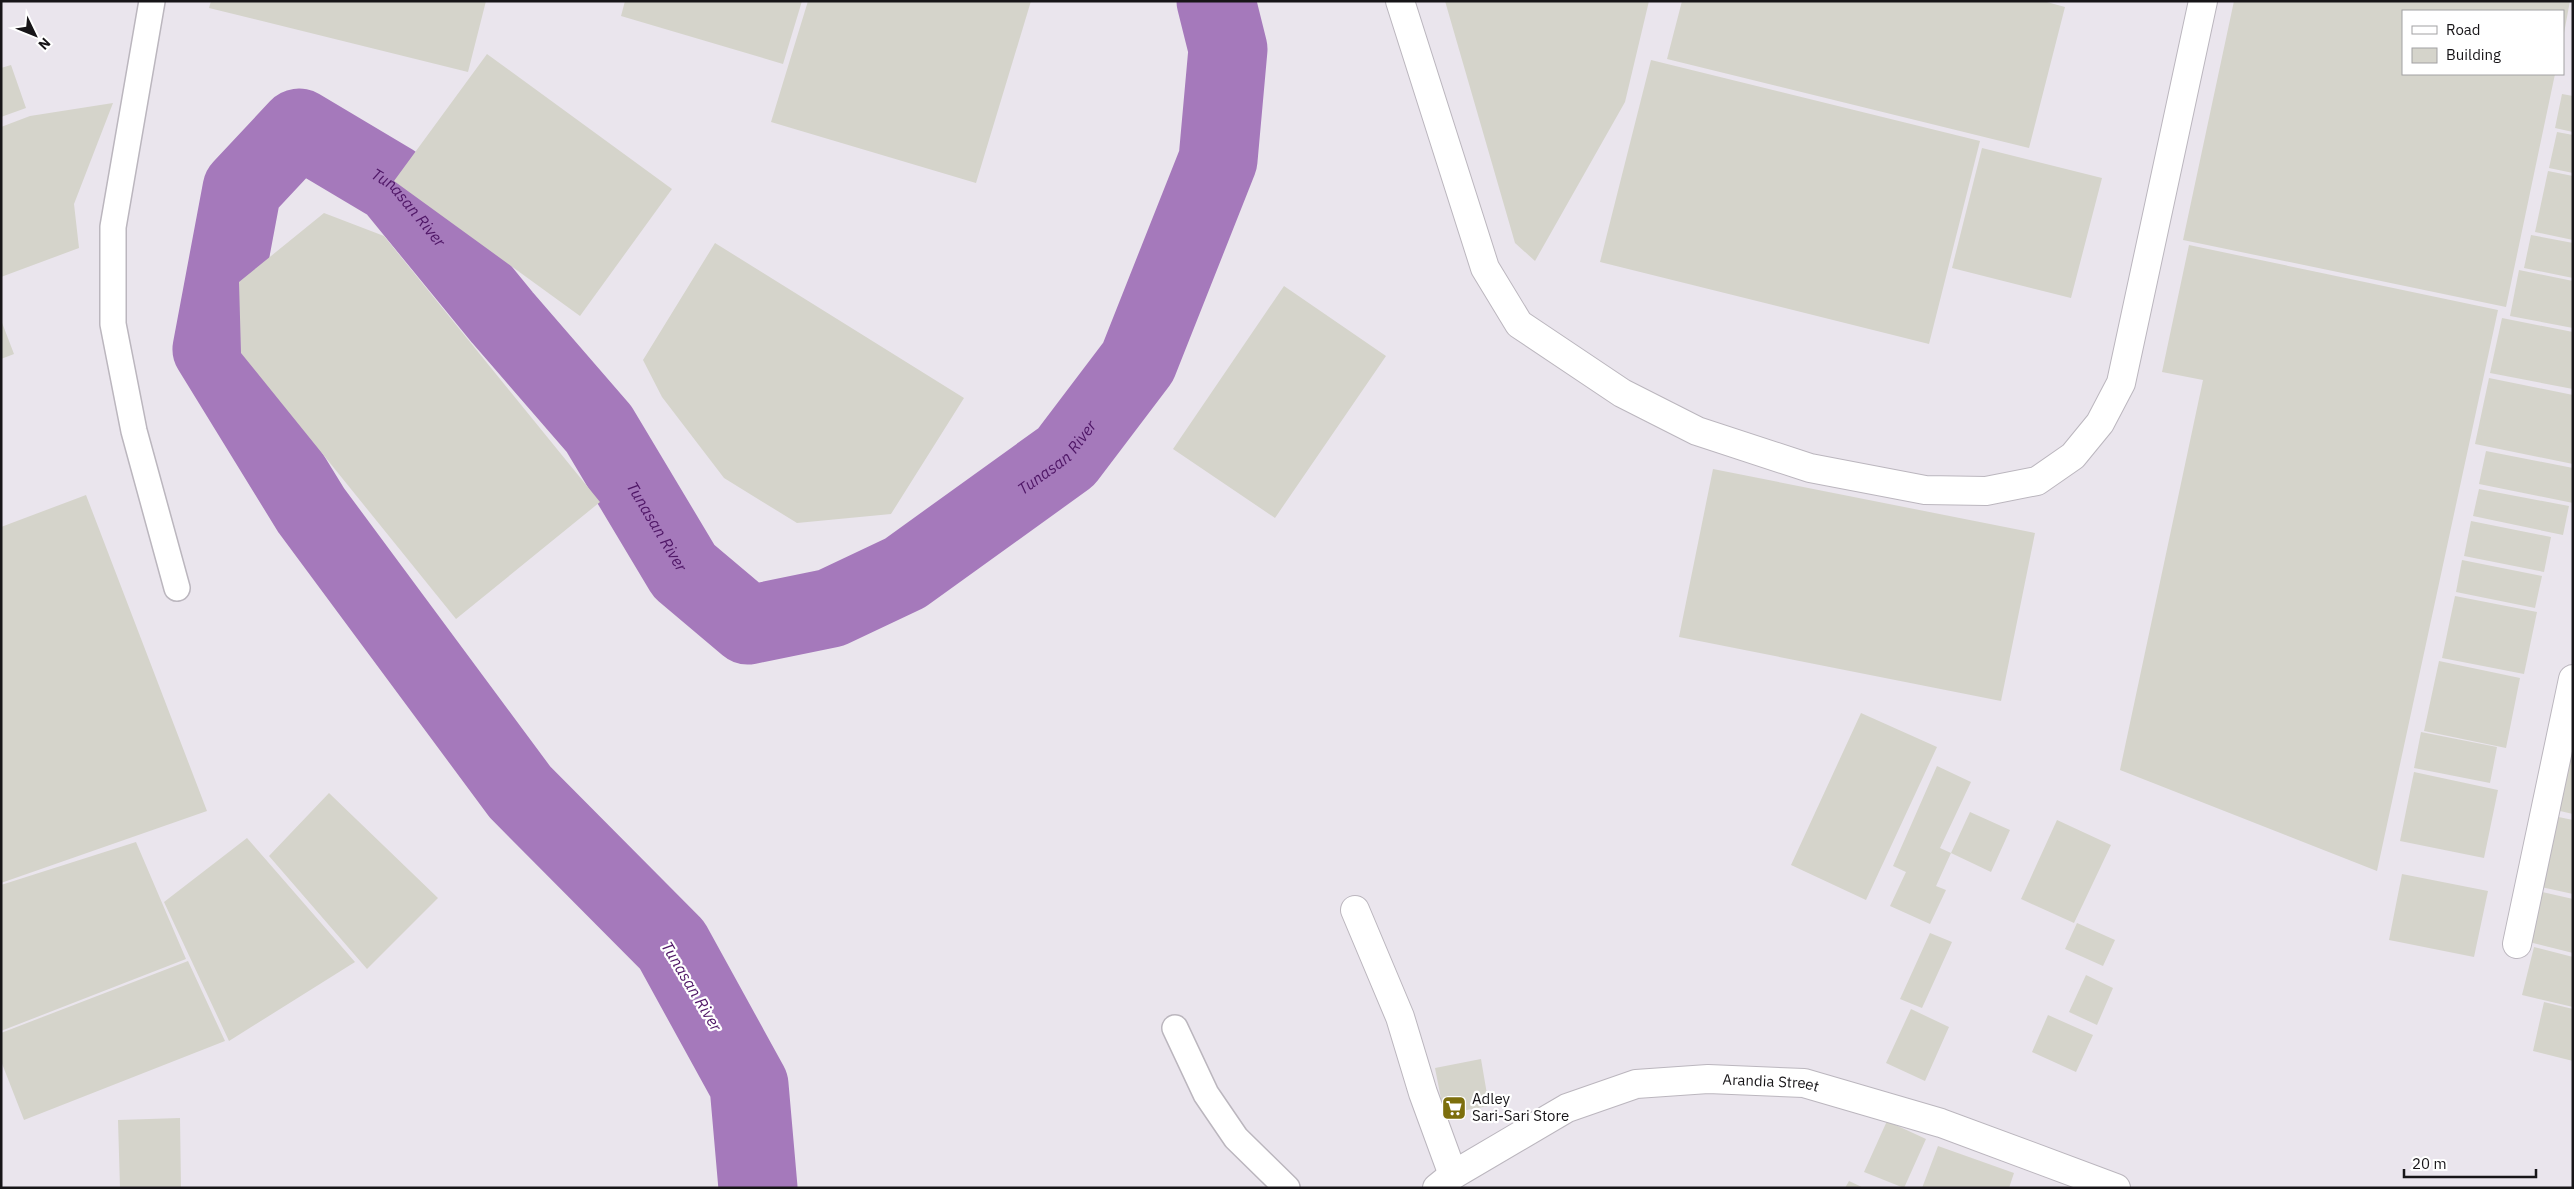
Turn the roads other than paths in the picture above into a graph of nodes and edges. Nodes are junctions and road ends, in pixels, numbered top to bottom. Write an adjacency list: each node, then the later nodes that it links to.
1 (152, 1): 4 (lane)
2 (1400, 1): 3 (street)
3 (2203, 1)
4 (177, 588)
5 (2573, 679): 7 (street)
6 (1355, 910): 9 (street)
7 (2517, 944)
8 (1175, 1028): 10 (lane)
9 (1445, 1181): 11 (street, Arandia Street)
10 (1287, 1188)
11 (2116, 1188)

